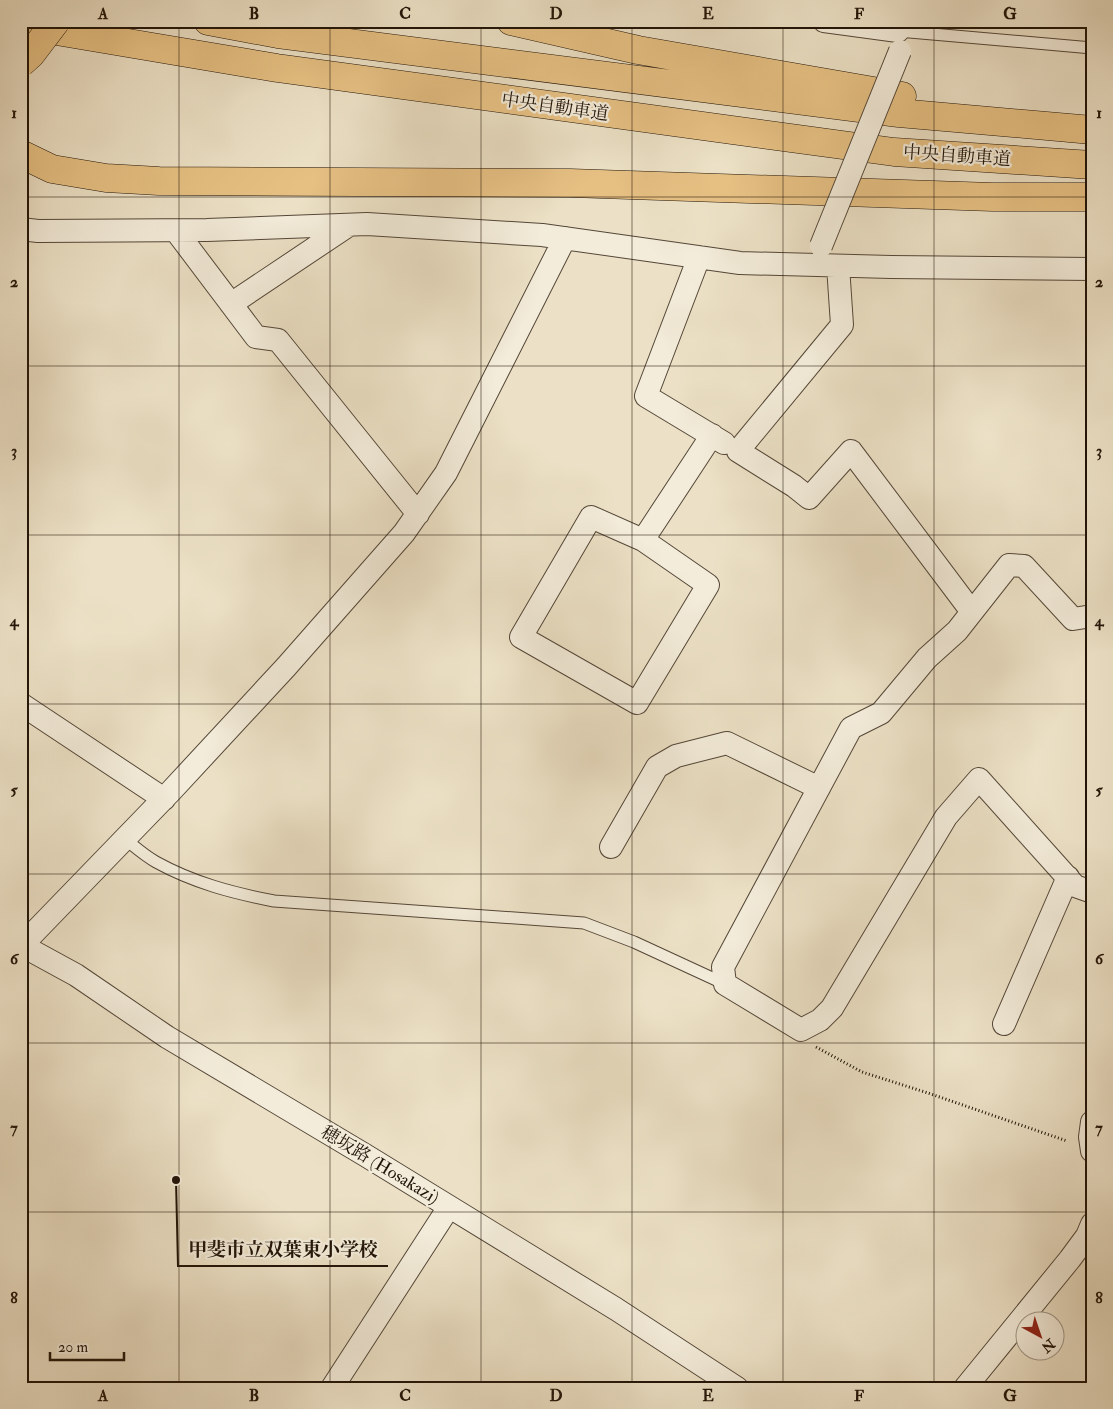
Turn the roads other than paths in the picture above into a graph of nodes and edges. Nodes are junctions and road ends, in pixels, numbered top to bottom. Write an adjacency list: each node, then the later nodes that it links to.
1 (56, 21): 8 (highway, bridge)
2 (208, 21): 9 (highway, 中央自動車道)
3 (511, 21): 9 (highway)
4 (824, 21): 6 (street)
5 (21, 25): 11 (highway, 中央自動車道)
6 (903, 34): 7 (lane); 17 (street, bridge)
7 (1092, 48)
8 (21, 63)
9 (1092, 129)
10 (21, 154): 12 (highway)
11 (1092, 165)
12 (1092, 197)
13 (349, 225): 15 (street); 16 (street); 21 (street)
14 (21, 230): 15 (street)
15 (176, 231): 21 (street)
16 (565, 238): 18 (street); 24 (street)
17 (817, 256): 18 (street); 19 (street)
18 (699, 257): 22 (street)
19 (838, 266): 20 (street); 23 (street)
20 (1091, 272)
21 (232, 304): 24 (street)
22 (712, 435): 23 (street); 25 (street)
23 (738, 451): 26 (street)
24 (418, 514): 30 (street)
25 (643, 540): 25 (street)
26 (972, 612): 27 (street); 29 (street)
27 (1092, 616)
28 (21, 704): 30 (street)
29 (818, 788): 32 (street); 36 (street)
30 (164, 799): 31 (street)
31 (125, 839): 35 (street); 36 (lane)
32 (611, 847)
33 (1068, 877): 34 (street); 36 (street); 37 (street)
34 (1092, 892)
35 (22, 945): 40 (street, 穂坂路 (Hosakazi))
36 (725, 984)
37 (1004, 1024)
38 (1092, 1122): 39 (street)
39 (1092, 1150)
40 (449, 1207): 42 (street); 43 (street, 穂坂路 (Hosakazi))
41 (1092, 1224): 44 (street)
42 (332, 1388)
43 (737, 1388)
44 (966, 1388)

